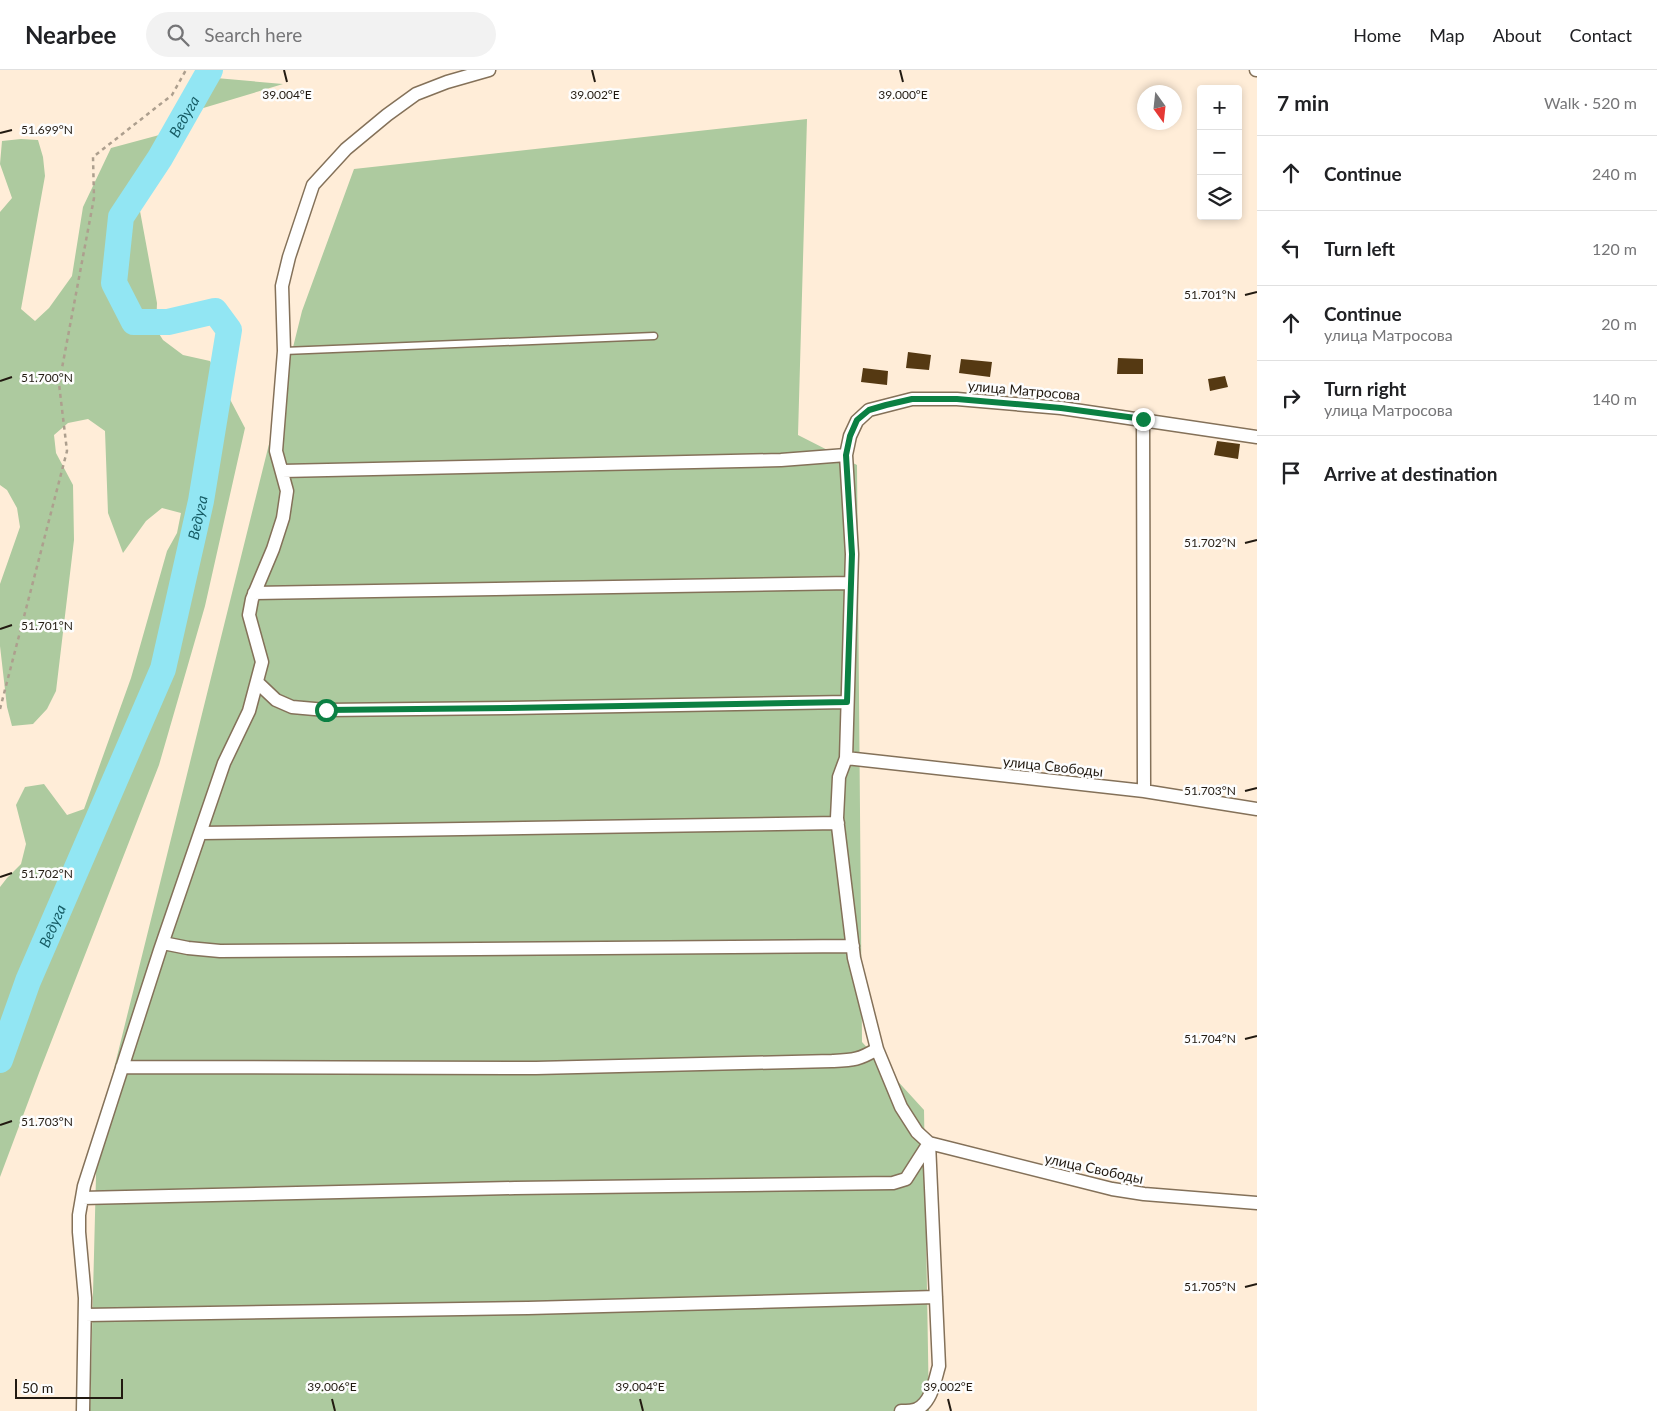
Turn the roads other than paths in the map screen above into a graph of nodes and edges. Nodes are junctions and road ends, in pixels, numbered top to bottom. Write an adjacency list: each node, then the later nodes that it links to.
1 (489, 70): 3 (street)
2 (654, 336): 3 (lane)
3 (284, 351): 7 (street)
4 (1143, 419): 5 (street, улица Матросова); 6 (street, улица Матросова); 13 (street)
5 (1257, 437)
6 (846, 455): 7 (street); 8 (street, улица Матросова)
7 (282, 471): 9 (street)
8 (851, 583): 9 (street); 11 (street, улица Матросова)
9 (254, 592): 10 (street)
10 (257, 682): 11 (street); 16 (street)
11 (847, 702): 12 (street, улица Матросова)
12 (846, 758): 13 (street, улица Свободы); 15 (street, улица Матросова)
13 (1144, 791): 14 (street, улица Свободы)
14 (1257, 809)
15 (838, 824): 16 (street); 18 (street, улица Матросова)
16 (201, 833): 17 (street)
17 (163, 942): 18 (street); 20 (street)
18 (853, 946): 19 (street, улица Матросова)
19 (877, 1049): 20 (street); 21 (street, улица Матросова)
20 (122, 1067): 22 (street)
21 (929, 1143): 22 (street); 23 (street, улица Свободы); 24 (street)
22 (82, 1198): 25 (street)
23 (1257, 1203)
24 (936, 1297): 25 (street); 27 (street)
25 (85, 1315): 26 (street)
26 (83, 1411)
27 (901, 1411)

